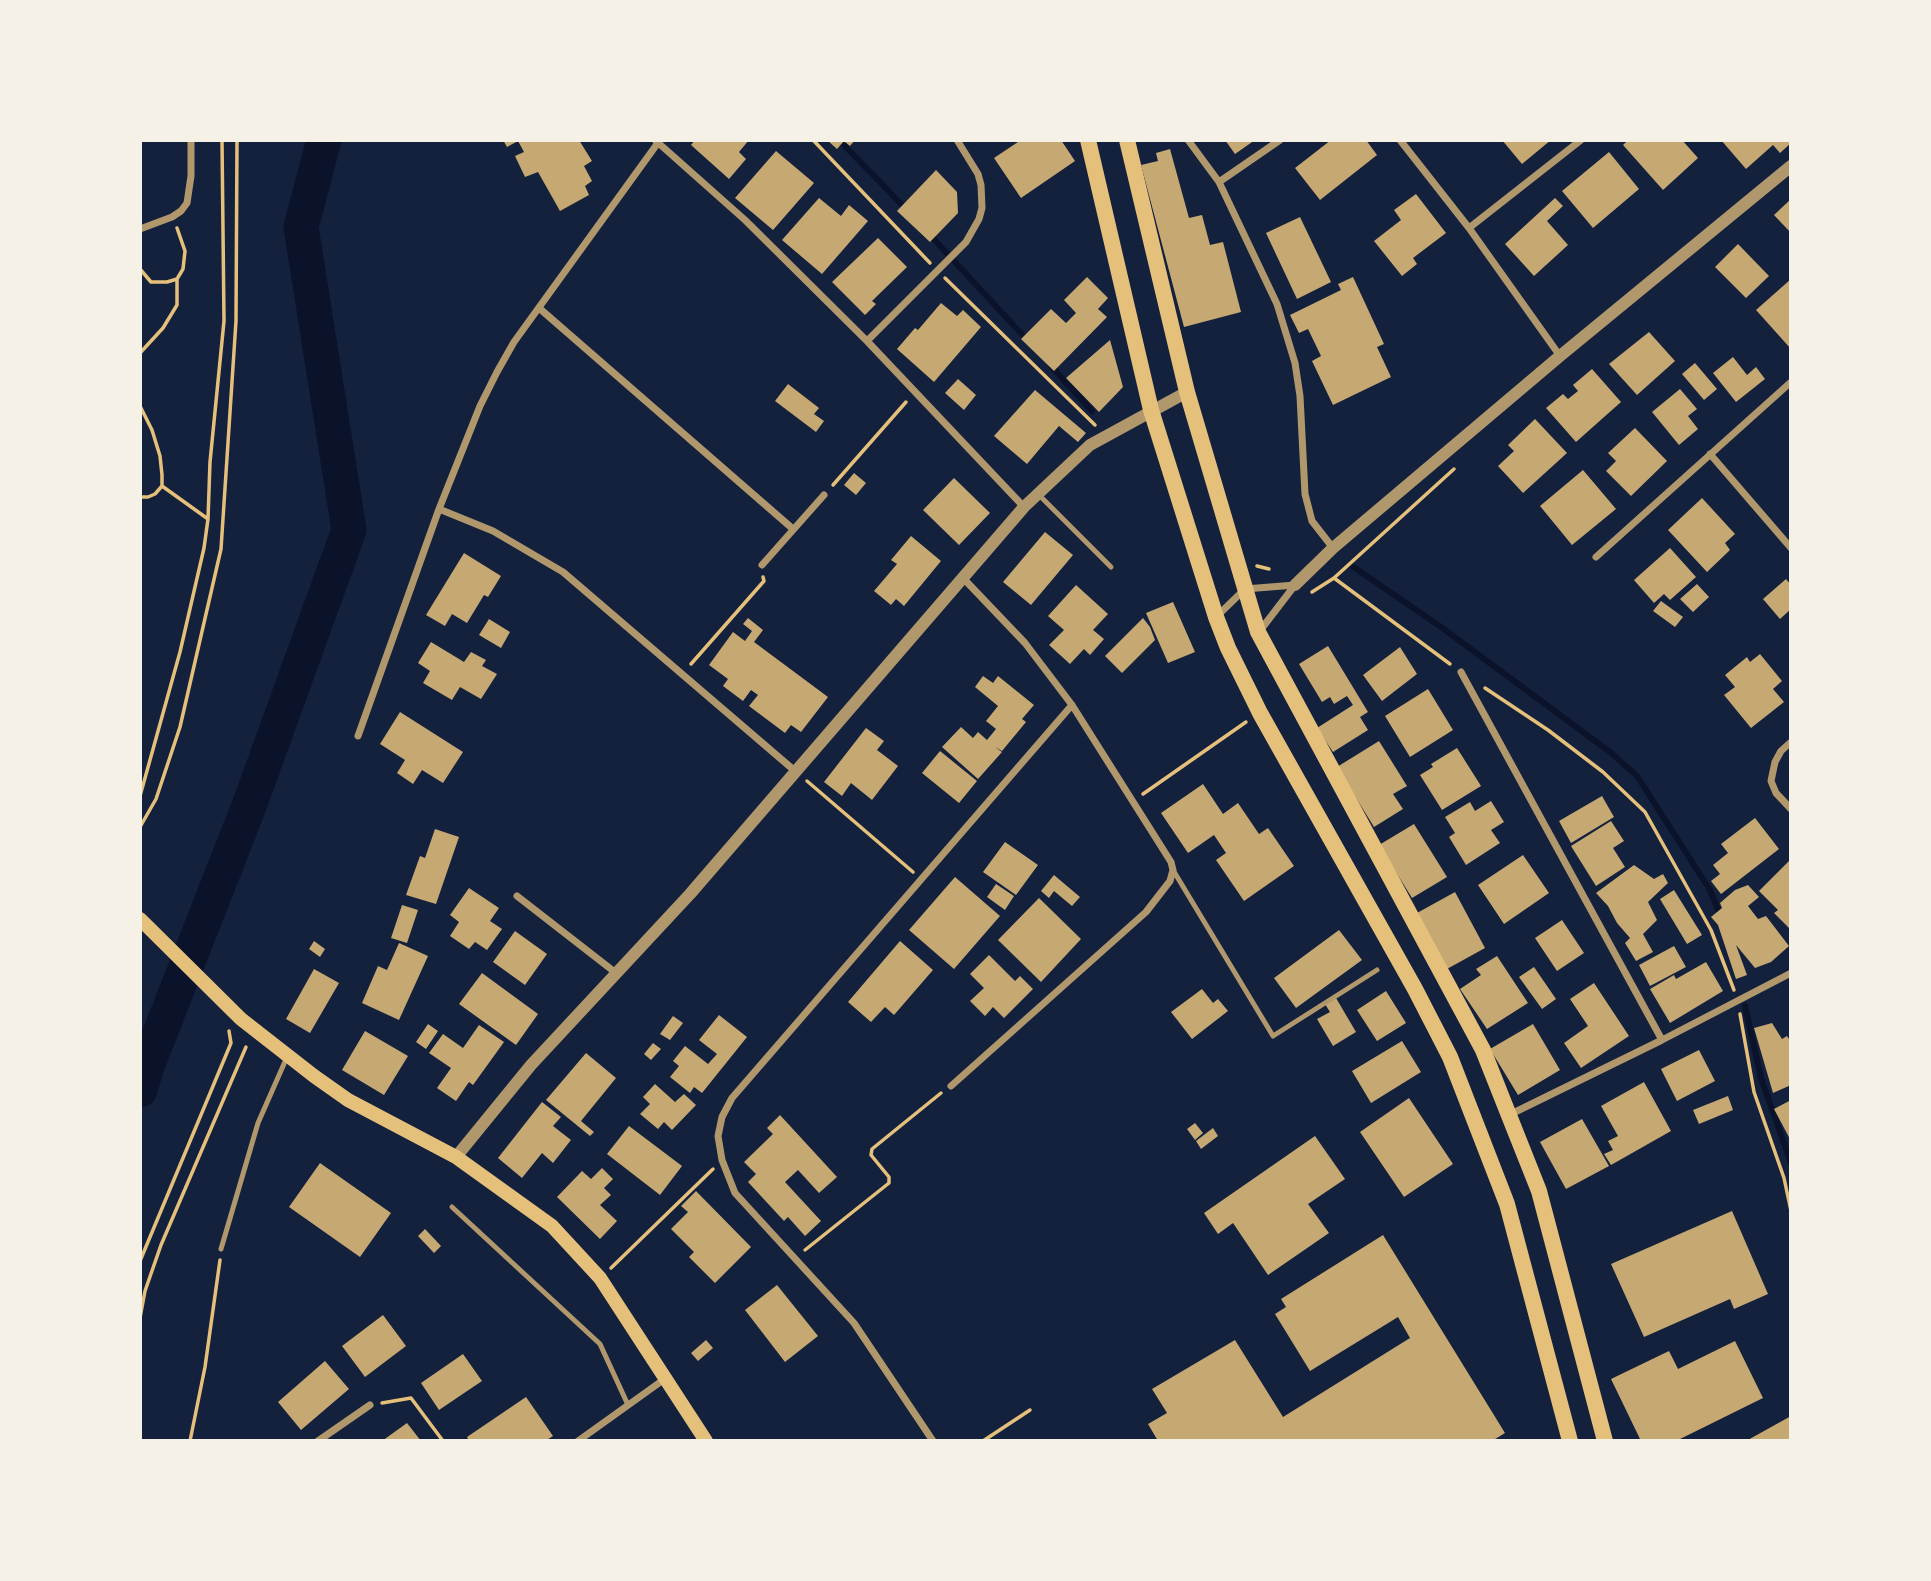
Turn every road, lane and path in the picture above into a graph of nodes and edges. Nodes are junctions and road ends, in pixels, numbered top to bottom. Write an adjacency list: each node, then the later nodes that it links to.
1 (191, 140): 15 (street)
2 (222, 140): 39 (path)
3 (237, 140): 61 (path)
4 (813, 140): 19 (path)
5 (957, 140): 19 (street)
6 (1088, 140): 29 (main road)
7 (1127, 140): 27 (main road)
8 (1188, 140): 14 (street)
9 (1280, 140): 14 (street)
10 (1400, 140): 17 (street)
11 (1581, 140): 17 (street)
12 (658, 141): 21 (street); 22 (street)
13 (1791, 166): 24 (street)
14 (1219, 182): 41 (street)
15 (172, 216): 16 (street); 20 (path)
16 (140, 229)
17 (1469, 229): 24 (street)
18 (140, 269): 20 (path)
19 (938, 271): 22 (street); 30 (path)
20 (177, 279): 23 (path)
21 (539, 308): 38 (street); 40 (street)
22 (867, 341): 26 (street)
23 (140, 353)
24 (1560, 356): 41 (street)
25 (1791, 382): 31 (street)
26 (915, 392): 35 (path); 37 (street)
27 (1186, 392): 29 (street); 48 (main road)
28 (140, 406): 33 (path)
29 (1151, 410): 30 (street); 49 (main road)
30 (1106, 436): 34 (street)
31 (1710, 454): 42 (street); 43 (street)
32 (1462, 462): 51 (path)
33 (162, 486): 36 (path); 39 (path)
34 (1038, 494): 37 (street); 45 (lane)
35 (824, 495): 40 (street)
36 (140, 497)
37 (1024, 507): 46 (street)
38 (439, 509): 52 (street); 55 (street)
39 (208, 519): 58 (path)
40 (793, 529): 44 (street)
41 (1333, 548): 47 (street)
42 (1791, 548)
43 (1596, 556)
44 (762, 565): 52 (path)
45 (1111, 567)
46 (963, 578): 53 (street); 57 (street)
47 (1295, 585): 48 (street); 50 (street)
48 (1245, 589): 49 (street); 50 (main road)
49 (1216, 617): 54 (main road)
50 (1258, 632): 75 (main road)
51 (1461, 672): 69 (path); 71 (street)
52 (683, 674): 57 (street)
53 (1072, 705): 59 (street); 63 (street)
54 (1260, 713): 59 (path); 96 (main road)
55 (358, 736)
56 (1791, 742): 60 (street)
57 (795, 771): 63 (path); 67 (street)
58 (140, 796)
59 (1133, 801): 62 (street)
60 (1791, 809)
61 (140, 827)
62 (1173, 870): 66 (lane); 74 (street)
63 (923, 880): 77 (street)
64 (517, 896): 67 (street)
65 (140, 919): 73 (main road)
66 (1377, 970)
67 (616, 973): 76 (street)
68 (1790, 976): 69 (street)
69 (1738, 1001): 71 (street); 79 (path)
70 (229, 1031): 82 (path)
71 (1662, 1040): 75 (street)
72 (246, 1046): 84 (path)
73 (288, 1056): 76 (main road); 80 (lane)
74 (951, 1086): 81 (path)
75 (1509, 1115): 97 (main road)
76 (456, 1157): 83 (main road)
77 (722, 1160): 81 (street); 83 (path)
78 (452, 1207): 87 (lane)
79 (1791, 1212)
80 (221, 1249): 89 (path)
81 (795, 1258): 94 (street)
82 (140, 1261)
83 (600, 1279): 85 (main road)
84 (140, 1318)
85 (667, 1377): 87 (street); 93 (main road)
86 (370, 1405): 90 (street); 91 (path)
87 (628, 1405): 92 (street)
88 (1030, 1410): 95 (path)
89 (190, 1441)
90 (318, 1441)
91 (443, 1441)
92 (578, 1441)
93 (706, 1441)
94 (933, 1441)
95 (983, 1441)
96 (1570, 1441)
97 (1605, 1441)

